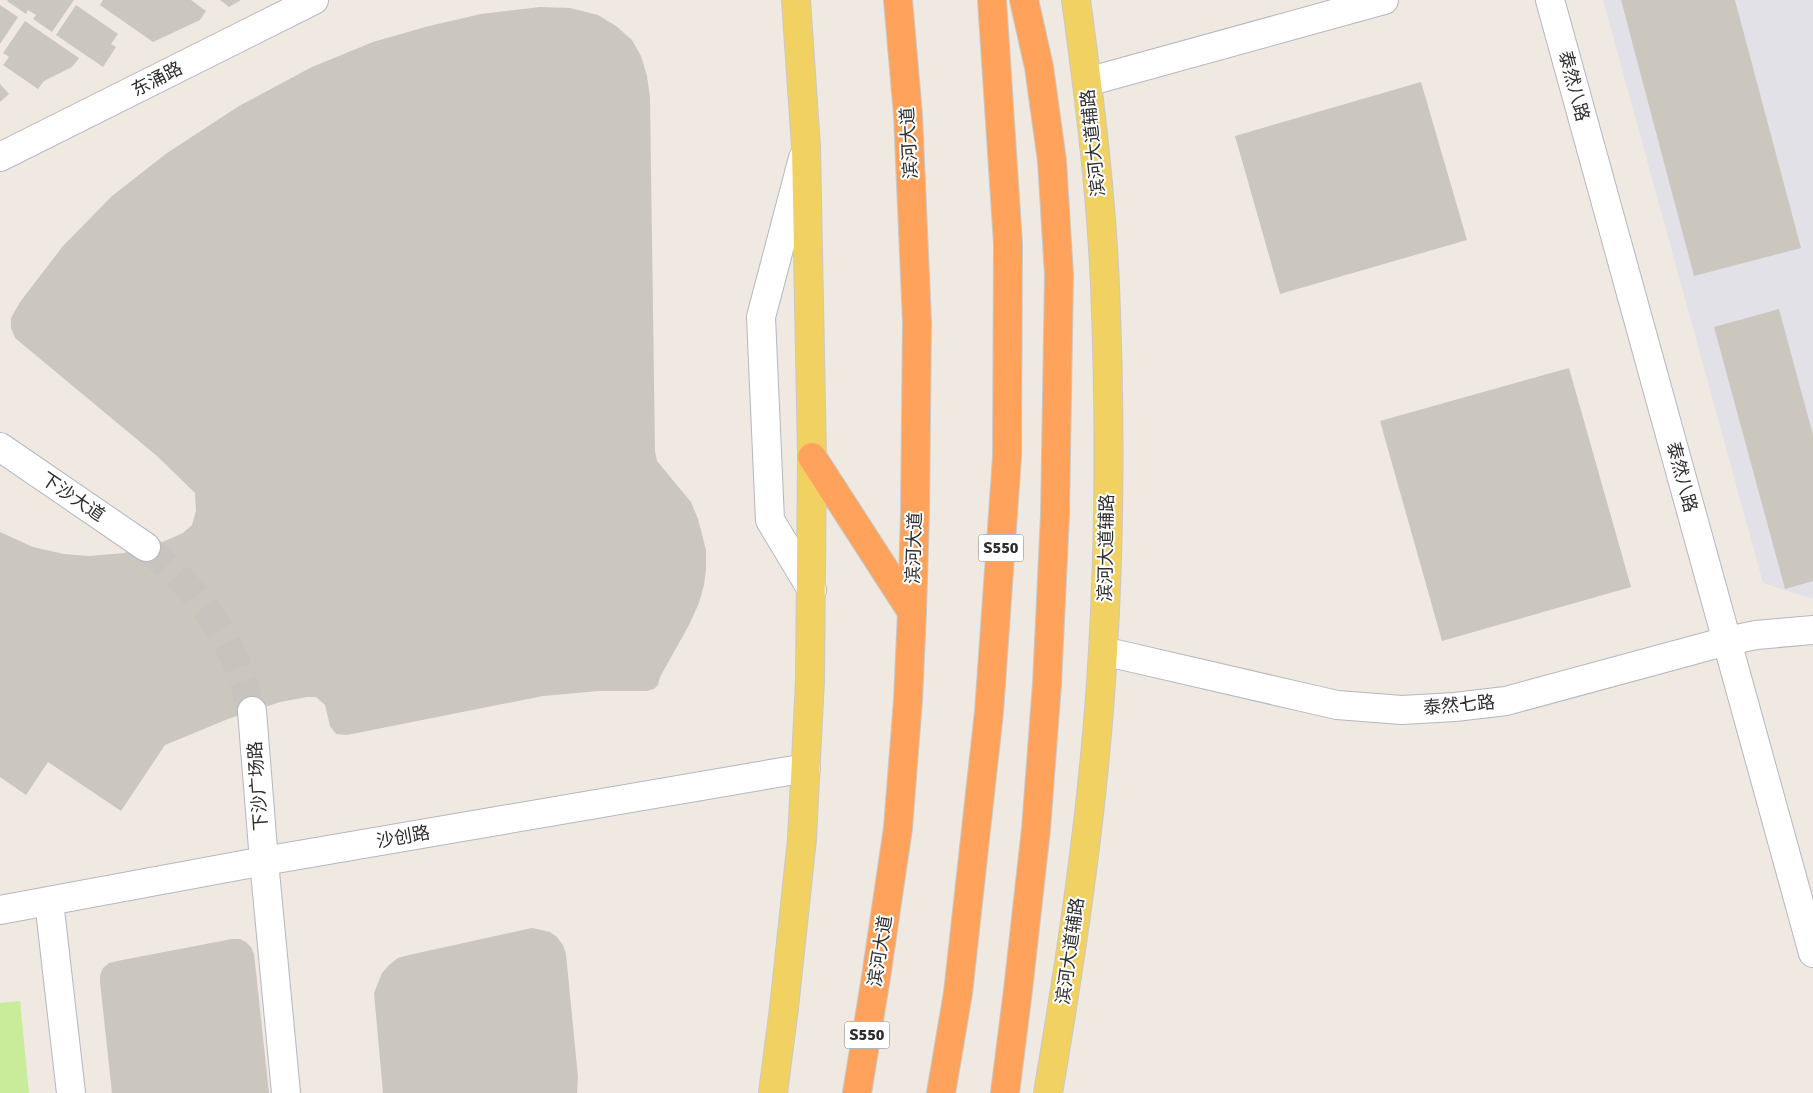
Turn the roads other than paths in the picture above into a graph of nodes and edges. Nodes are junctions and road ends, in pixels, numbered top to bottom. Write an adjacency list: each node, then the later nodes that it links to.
1 (314, 0): 11 (street, 东涌路)
2 (796, 0): 10 (main road)
3 (898, 0): 16 (highway, 滨河大道 / S550)
4 (992, 0): 32 (highway, S550)
5 (1024, 0): 33 (highway)
6 (1076, 0): 9 (main road, 滨河大道辅路)
7 (1384, 0): 9 (street)
8 (1550, 0): 18 (street, 泰然八路)
9 (1087, 82): 19 (main road, 滨河大道辅路)
10 (806, 147): 13 (main road); 15 (street)
11 (0, 158)
12 (0, 446): 14 (street, 下沙大道)
13 (812, 457): 15 (main road); 16 (highway)
14 (146, 547)
15 (812, 590): 21 (main road)
16 (912, 612): 26 (highway, 滨河大道 / S550)
17 (1813, 630): 18 (street, 泰然七路)
18 (1727, 641): 19 (street, 泰然七路); 25 (street, 泰然八路)
19 (1103, 651): 34 (main road, 滨河大道辅路)
20 (252, 711): 22 (street, 下沙广场路)
21 (806, 768): 22 (street, 沙创路); 27 (main road)
22 (264, 861): 23 (street, 沙创路); 29 (street, 下沙广场路)
23 (48, 901): 24 (street, 沙创路); 28 (street)
24 (0, 910)
25 (1813, 953)
26 (876, 977): 30 (main road); 31 (highway, 滨河大道 / S550)
27 (772, 1089)
28 (71, 1093)
29 (286, 1093)
30 (846, 1093)
31 (857, 1093)
32 (941, 1093)
33 (1005, 1093)
34 (1048, 1093)

